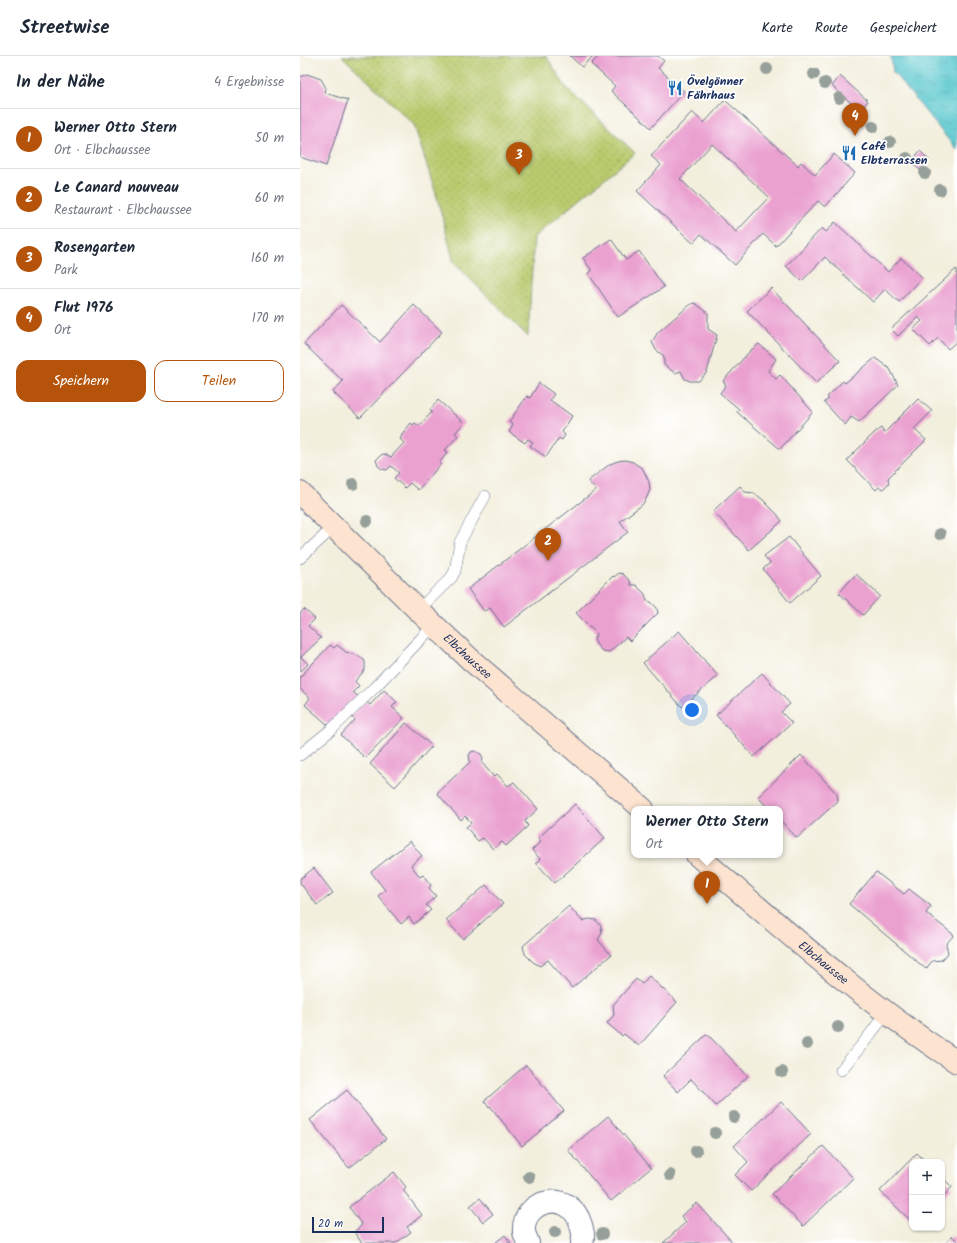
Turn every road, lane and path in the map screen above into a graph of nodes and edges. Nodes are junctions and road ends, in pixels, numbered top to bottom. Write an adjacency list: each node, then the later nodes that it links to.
1 (300, 493): 3 (main road, Elbchaussee)
2 (485, 496): 5 (lane)
3 (334, 527): 4 (lane); 5 (main road, Elbchaussee)
4 (300, 558)
5 (418, 610): 6 (main road, Elbchaussee)
6 (434, 625): 7 (lane); 8 (main road, Elbchaussee)
7 (300, 755)
8 (641, 806)
9 (700, 858): 10 (main road, Elbchaussee)
10 (886, 1013): 11 (main road, Elbchaussee); 12 (lane)
11 (957, 1062)
12 (841, 1070)
13 (528, 1243): 14 (street)
14 (582, 1243)

